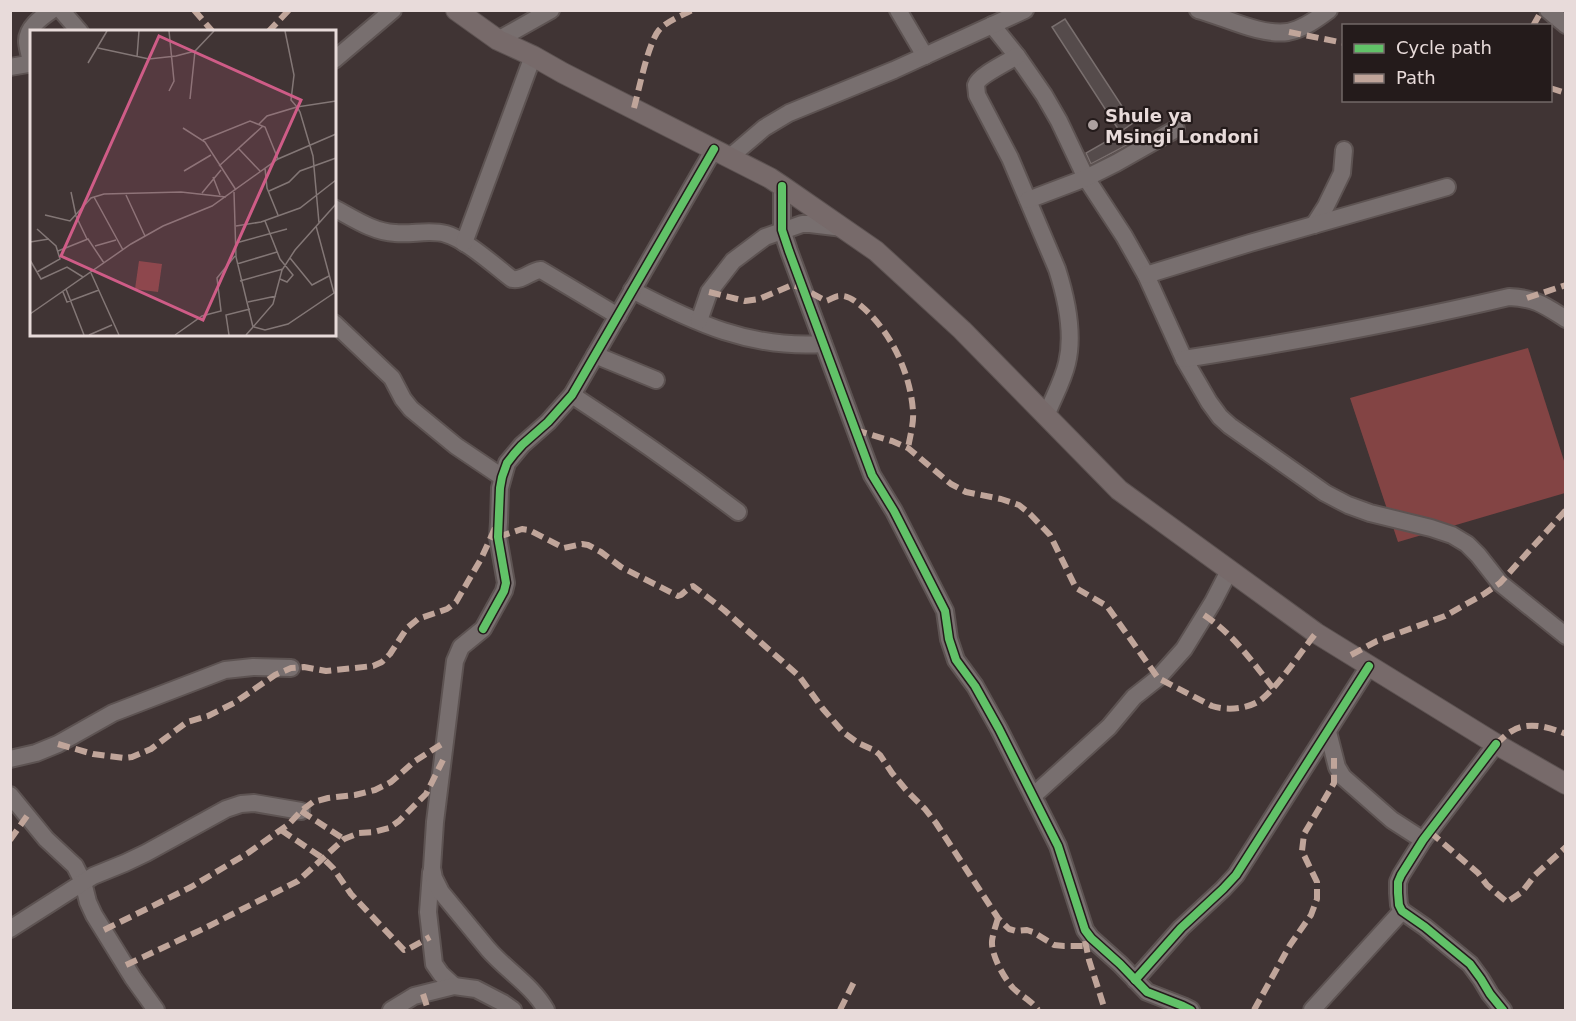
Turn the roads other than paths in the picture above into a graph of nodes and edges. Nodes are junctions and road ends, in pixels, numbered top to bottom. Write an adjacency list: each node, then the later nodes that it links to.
1 (52, 10): 13 (street)
2 (61, 10): 14 (street)
3 (393, 10): 20 (street)
4 (456, 10): 16 (main road)
5 (551, 10): 16 (street)
6 (898, 10): 18 (street)
7 (1025, 10): 11 (street)
8 (1198, 10): 9 (street)
9 (1329, 10)
10 (1548, 10): 12 (street)
11 (992, 25): 18 (street); 19 (street)
12 (1566, 25)
13 (31, 30)
14 (78, 30)
15 (30, 32): 22 (street)
16 (498, 40): 17 (main road)
17 (533, 56): 26 (main road); 35 (street)
18 (926, 56): 26 (street)
19 (1017, 56): 27 (street); 30 (street)
20 (336, 58)
21 (30, 60): 23 (street)
22 (30, 60)
23 (10, 67)
24 (1176, 129): 27 (street)
25 (1344, 150): 32 (street)
26 (722, 153): 28 (main road); 37 (street)
27 (1086, 178): 30 (street); 36 (street)
28 (782, 186): 33 (main road); 34 (street)
29 (1447, 187): 32 (street)
30 (1028, 200): 47 (street)
31 (336, 209): 35 (street)
32 (1314, 225): 36 (street)
33 (844, 229): 34 (street); 47 (main road)
34 (782, 230): 40 (street); 42 (street)
35 (464, 243): 38 (street)
36 (1146, 275): 44 (street)
37 (632, 290): 38 (street); 40 (street)
38 (618, 316): 43 (street)
39 (1566, 319): 44 (street)
40 (699, 321): 42 (street)
41 (336, 325): 48 (street)
42 (823, 344): 59 (street)
43 (595, 355): 45 (street); 46 (street)
44 (1184, 359): 51 (street)
45 (656, 380)
46 (572, 395): 48 (street); 49 (street)
47 (1046, 416): 50 (main road)
48 (502, 477): 62 (street)
49 (738, 512)
50 (1229, 570): 52 (main road); 59 (street)
51 (1566, 636)
52 (1369, 666): 54 (street); 55 (main road)
53 (291, 668): 56 (street)
54 (1328, 732): 61 (street); 66 (street)
55 (1496, 744): 57 (main road); 61 (street)
56 (10, 759)
57 (1566, 784)
58 (10, 795): 63 (street)
59 (1034, 796): 66 (street)
60 (301, 811): 63 (street)
61 (1423, 840): 64 (street)
62 (432, 868): 67 (street); 71 (street)
63 (82, 882): 65 (street); 68 (street)
64 (1402, 911): 73 (street); 74 (street)
65 (10, 929)
66 (1135, 980): 72 (street)
67 (454, 986): 69 (street); 70 (street)
68 (156, 1011)
69 (391, 1011)
70 (513, 1011)
71 (546, 1011)
72 (1191, 1011)
73 (1312, 1011)
74 (1503, 1011)

